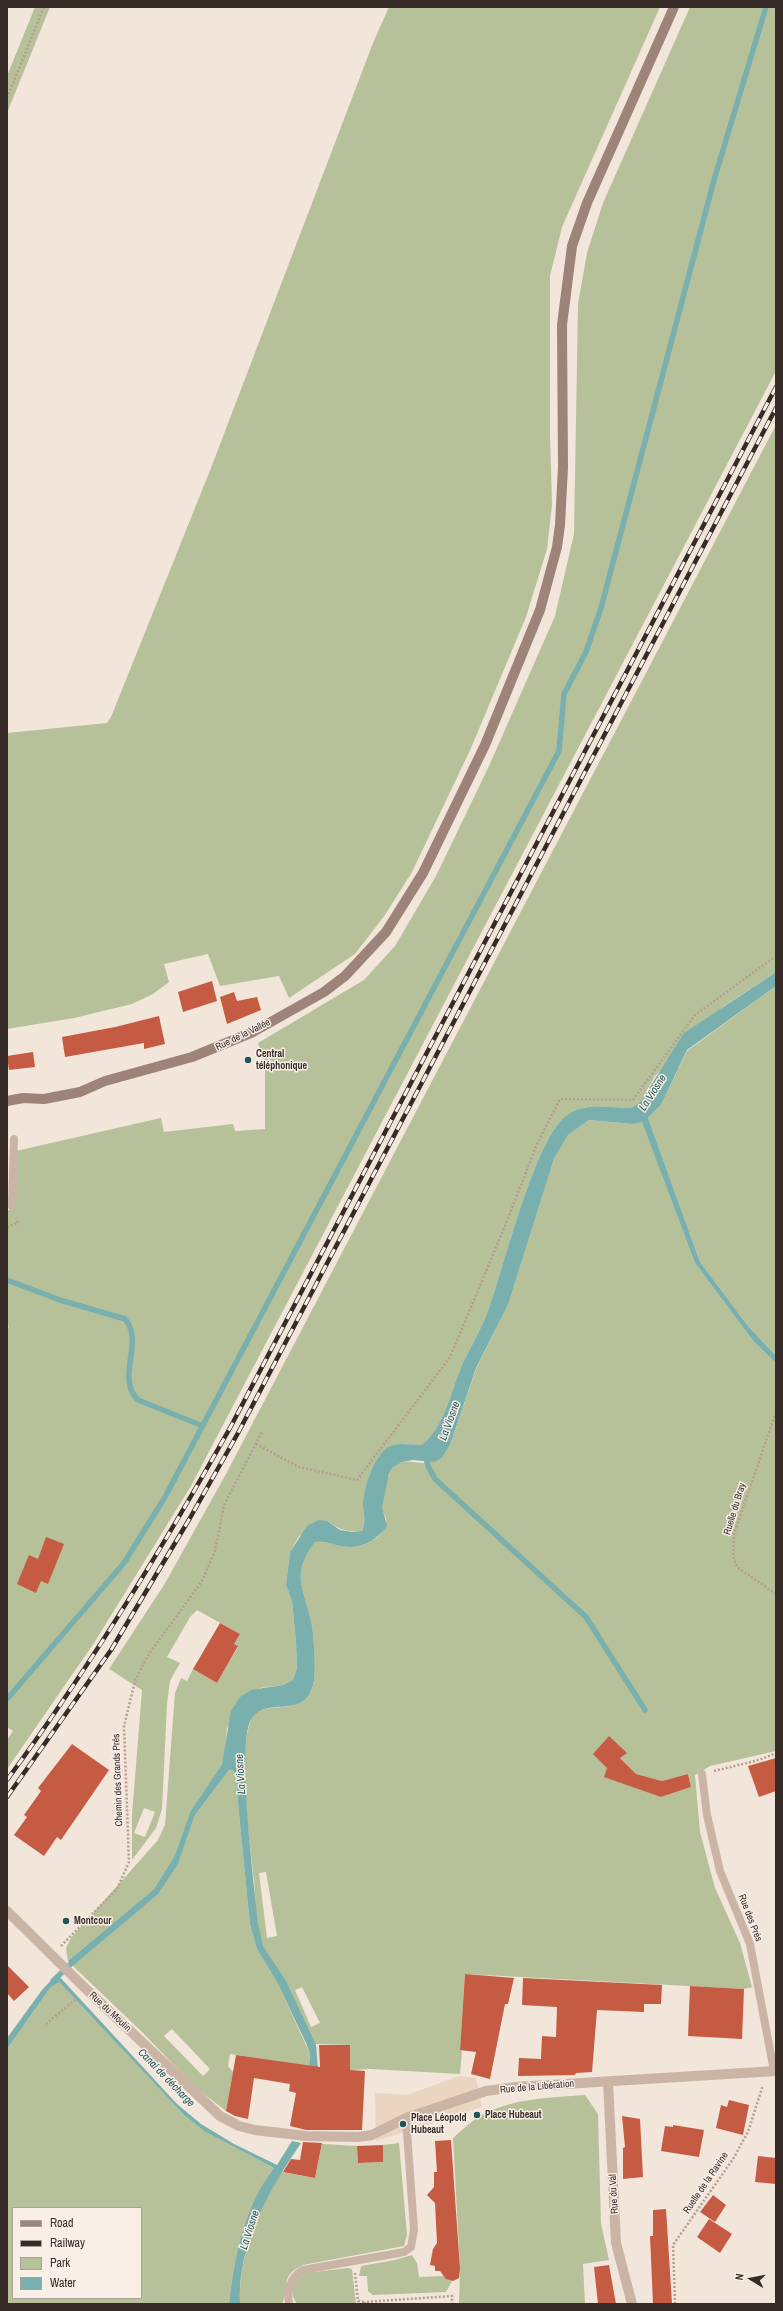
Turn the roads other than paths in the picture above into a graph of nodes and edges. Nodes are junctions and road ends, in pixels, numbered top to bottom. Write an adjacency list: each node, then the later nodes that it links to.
1 (674, 7): 2 (main road, Rue de la Vallée)
2 (7, 1101)
3 (14, 1138): 4 (lane)
4 (12, 1206)
5 (702, 1774): 7 (lane, Rue des Prés)
6 (7, 1911): 10 (street, Rue du Moulin)
7 (772, 2071): 8 (street, Rue de la Libération)
8 (608, 2082): 9 (street, Rue de la Libération); 12 (street, Rue du Val)
9 (406, 2118): 10 (street, Rue de la Libération); 11 (lane)
10 (310, 2136)
11 (289, 2304)
12 (632, 2304)

